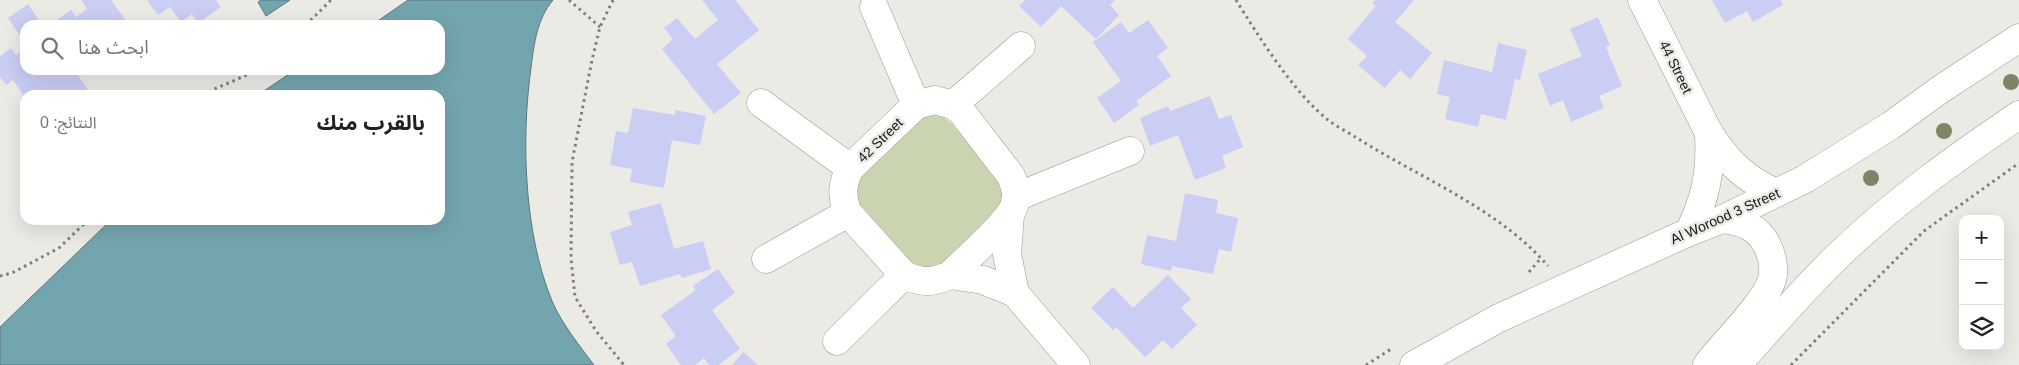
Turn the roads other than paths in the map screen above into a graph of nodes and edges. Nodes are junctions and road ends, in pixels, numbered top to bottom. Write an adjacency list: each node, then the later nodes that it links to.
1 (1642, 0): 9 (street, 44 Street)
2 (874, 7): 6 (street)
3 (2019, 38): 12 (street, Al Worood 3 Street)
4 (1021, 46): 7 (street)
5 (761, 103): 11 (street)
6 (916, 105): 7 (street); 11 (street, 42 Street)
7 (953, 105): 13 (street)
8 (2019, 115): 25 (street)
9 (1709, 133): 12 (street, 44 Street); 16 (street, 44 Street)
10 (1130, 151): 13 (street)
11 (850, 168): 14 (street, 42 Street)
12 (1776, 193): 15 (street, Al Worood 3 Street)
13 (1013, 206): 19 (street); 20 (street)
14 (848, 213): 17 (street); 18 (street, 42 Street)
15 (1723, 219): 16 (street, Al Worood 3 Street); 24 (street)
16 (1689, 232): 23 (street, Al Worood 3 Street)
17 (766, 259)
18 (904, 275): 19 (street); 21 (street)
19 (950, 275): 20 (street)
20 (1015, 293): 22 (street)
21 (837, 341)
22 (1076, 365)
23 (1414, 365)
24 (1707, 365)
25 (1737, 365)

